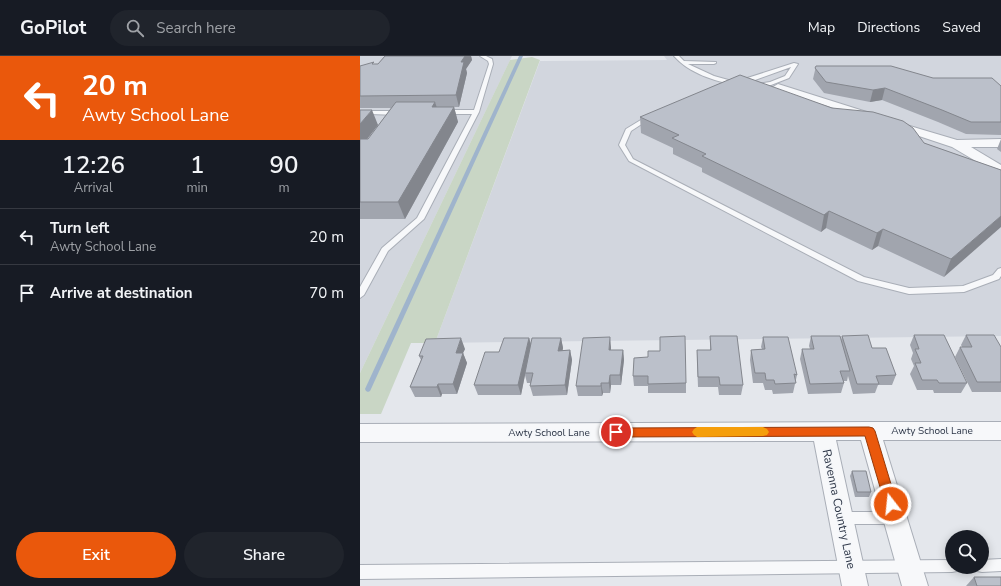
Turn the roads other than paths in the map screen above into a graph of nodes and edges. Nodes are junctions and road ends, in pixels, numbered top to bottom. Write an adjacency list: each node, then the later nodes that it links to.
1 (482, 56): 10 (lane)
2 (676, 56): 3 (lane)
3 (684, 62): 4 (lane); 5 (lane)
4 (714, 63)
5 (729, 82): 5 (lane); 6 (lane)
6 (718, 87)
7 (778, 87): 14 (street)
8 (408, 112): 12 (lane)
9 (438, 112): 10 (lane)
10 (476, 112): 17 (lane)
11 (661, 112): 16 (lane)
12 (371, 113)
13 (1001, 143): 14 (street)
14 (956, 144): 15 (street)
15 (1001, 170)
16 (1001, 271)
17 (360, 295)
18 (1001, 430): 19 (street, Awty School Lane)
19 (869, 431): 20 (street, Awty School Lane); 23 (street)
20 (823, 432): 21 (street, Awty School Lane); 22 (street, Ravenna Country Lane)
21 (360, 433)
22 (841, 518): 23 (lane); 28 (street, Ravenna Country Lane)
23 (895, 518): 29 (street)
24 (989, 566): 25 (lane)
25 (1001, 566)
26 (945, 568): 29 (lane)
27 (360, 572): 28 (lane)
28 (853, 576): 29 (lane)
29 (912, 576)

